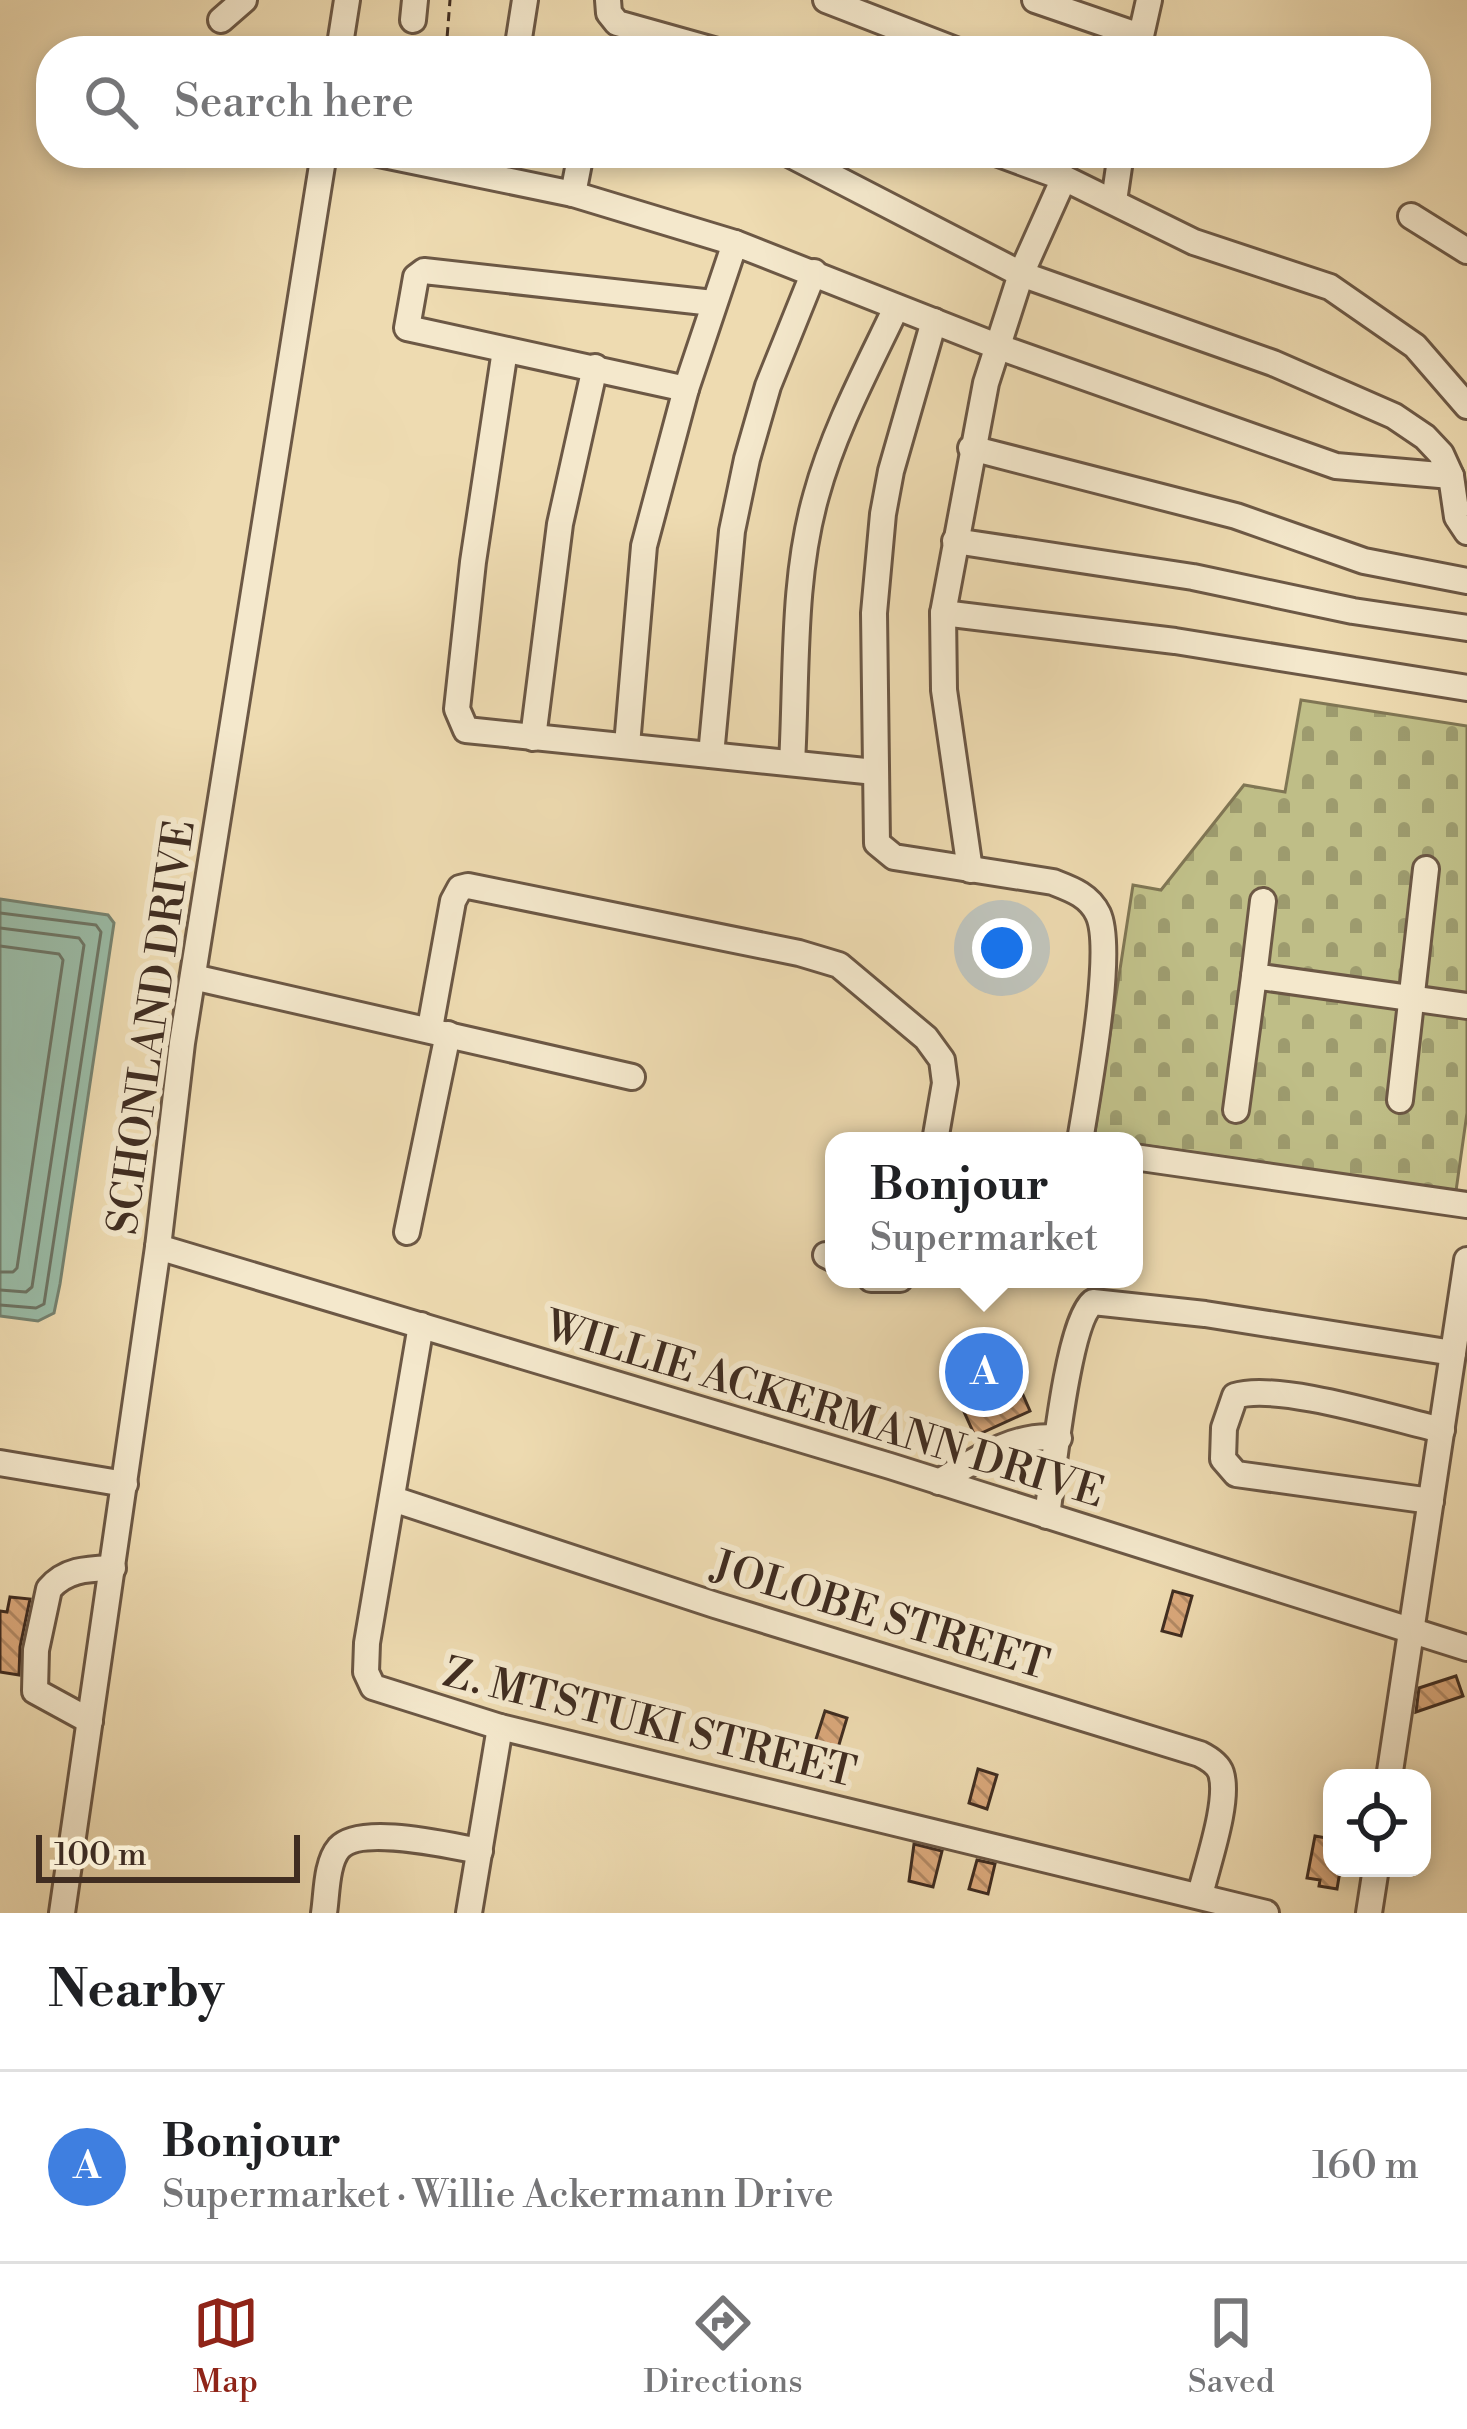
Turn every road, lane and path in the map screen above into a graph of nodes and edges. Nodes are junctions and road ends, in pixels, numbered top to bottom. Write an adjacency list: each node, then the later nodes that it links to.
1 (244, 0): 9 (street)
2 (346, 0): 10 (street)
3 (450, 0): 11 (path)
4 (525, 0): 12 (street)
5 (608, 0): 13 (street)
6 (826, 0): 14 (street)
7 (1035, 0): 15 (street)
8 (1149, 0): 16 (street)
9 (221, 20)
10 (341, 36)
11 (447, 36)
12 (519, 36)
13 (663, 36)
14 (919, 36)
15 (1120, 36)
16 (1141, 36)
17 (322, 168): 55 (street, SCHONLAND DRIVE)
18 (447, 168): 24 (street)
19 (578, 168): 24 (street)
20 (817, 168): 30 (street)
21 (1037, 168): 23 (street)
22 (1119, 168): 25 (street)
23 (1064, 178): 25 (street); 30 (street)
24 (573, 194): 27 (street)
25 (1114, 201): 38 (street)
26 (1411, 216): 28 (street)
27 (735, 243): 29 (street); 31 (street)
28 (1467, 251)
29 (814, 272): 32 (street); 49 (street)
30 (1021, 274): 34 (street); 40 (street)
31 (713, 303): 35 (street); 37 (street)
32 (896, 308): 33 (street); 50 (street)
33 (934, 320): 34 (street); 51 (street)
34 (999, 347): 39 (street); 40 (street)
35 (506, 350): 36 (street); 47 (street)
36 (596, 367): 37 (street); 47 (street)
37 (686, 389): 48 (street)
38 (1467, 406)
39 (971, 448): 42 (street); 43 (street)
40 (1451, 476): 41 (street)
41 (1467, 532)
42 (955, 541): 44 (street); 45 (street)
43 (1467, 581)
44 (943, 614): 46 (street); 53 (street)
45 (1467, 628)
46 (1467, 688)
47 (533, 738): 48 (street)
48 (627, 745): 49 (street)
49 (711, 755): 50 (street)
50 (792, 764): 51 (street)
51 (875, 772): 53 (street)
52 (1426, 869): 57 (street)
53 (970, 871): 64 (street)
54 (1263, 901): 56 (street)
55 (193, 976): 59 (street); 68 (street, SCHONLAND DRIVE)
56 (1254, 976): 57 (street); 62 (street)
57 (1412, 997): 58 (street); 61 (street)
58 (1467, 1006)
59 (439, 1031): 60 (street); 63 (street); 67 (street)
60 (632, 1077)
61 (1400, 1100)
62 (1236, 1110)
63 (937, 1132)
64 (1082, 1132)
65 (1143, 1158): 66 (street)
66 (1467, 1205)
67 (407, 1232)
68 (158, 1247): 70 (street, WILLIE ACKERMANN DRIVE); 76 (street, SCHONLAND DRIVE)
69 (1467, 1260): 71 (street)
70 (421, 1325): 75 (street, WILLIE ACKERMANN DRIVE); 77 (street, Z. MTSTUKI STREET)
71 (1454, 1353): 72 (street); 73 (street)
72 (1442, 1430): 78 (street); 78 (street)
73 (1059, 1438): 75 (street); 79 (street)
74 (0, 1463): 76 (street)
75 (939, 1482): 79 (street, WILLIE ACKERMANN DRIVE)
76 (125, 1484): 80 (street, SCHONLAND DRIVE)
77 (393, 1499): 84 (street, Z. MTSTUKI STREET); 88 (street, JOLOBE STREET)
78 (1431, 1501): 81 (street)
79 (1047, 1516): 81 (street, WILLIE ACKERMANN DRIVE)
80 (113, 1568): 83 (street, SCHONLAND DRIVE); 83 (street)
81 (1410, 1630): 82 (street, WILLIE ACKERMANN DRIVE); 85 (street)
82 (1467, 1648)
83 (90, 1721): 89 (street, SCHONLAND DRIVE)
84 (500, 1727): 86 (street); 88 (street, Z. MTSTUKI STREET)
85 (1390, 1769)
86 (480, 1851): 90 (street); 91 (street)
87 (1375, 1877): 93 (street)
88 (1201, 1895): 92 (street, Z. MTSTUKI STREET)
89 (62, 1913)
90 (324, 1913)
91 (470, 1913)
92 (1267, 1913)
93 (1369, 1913)

